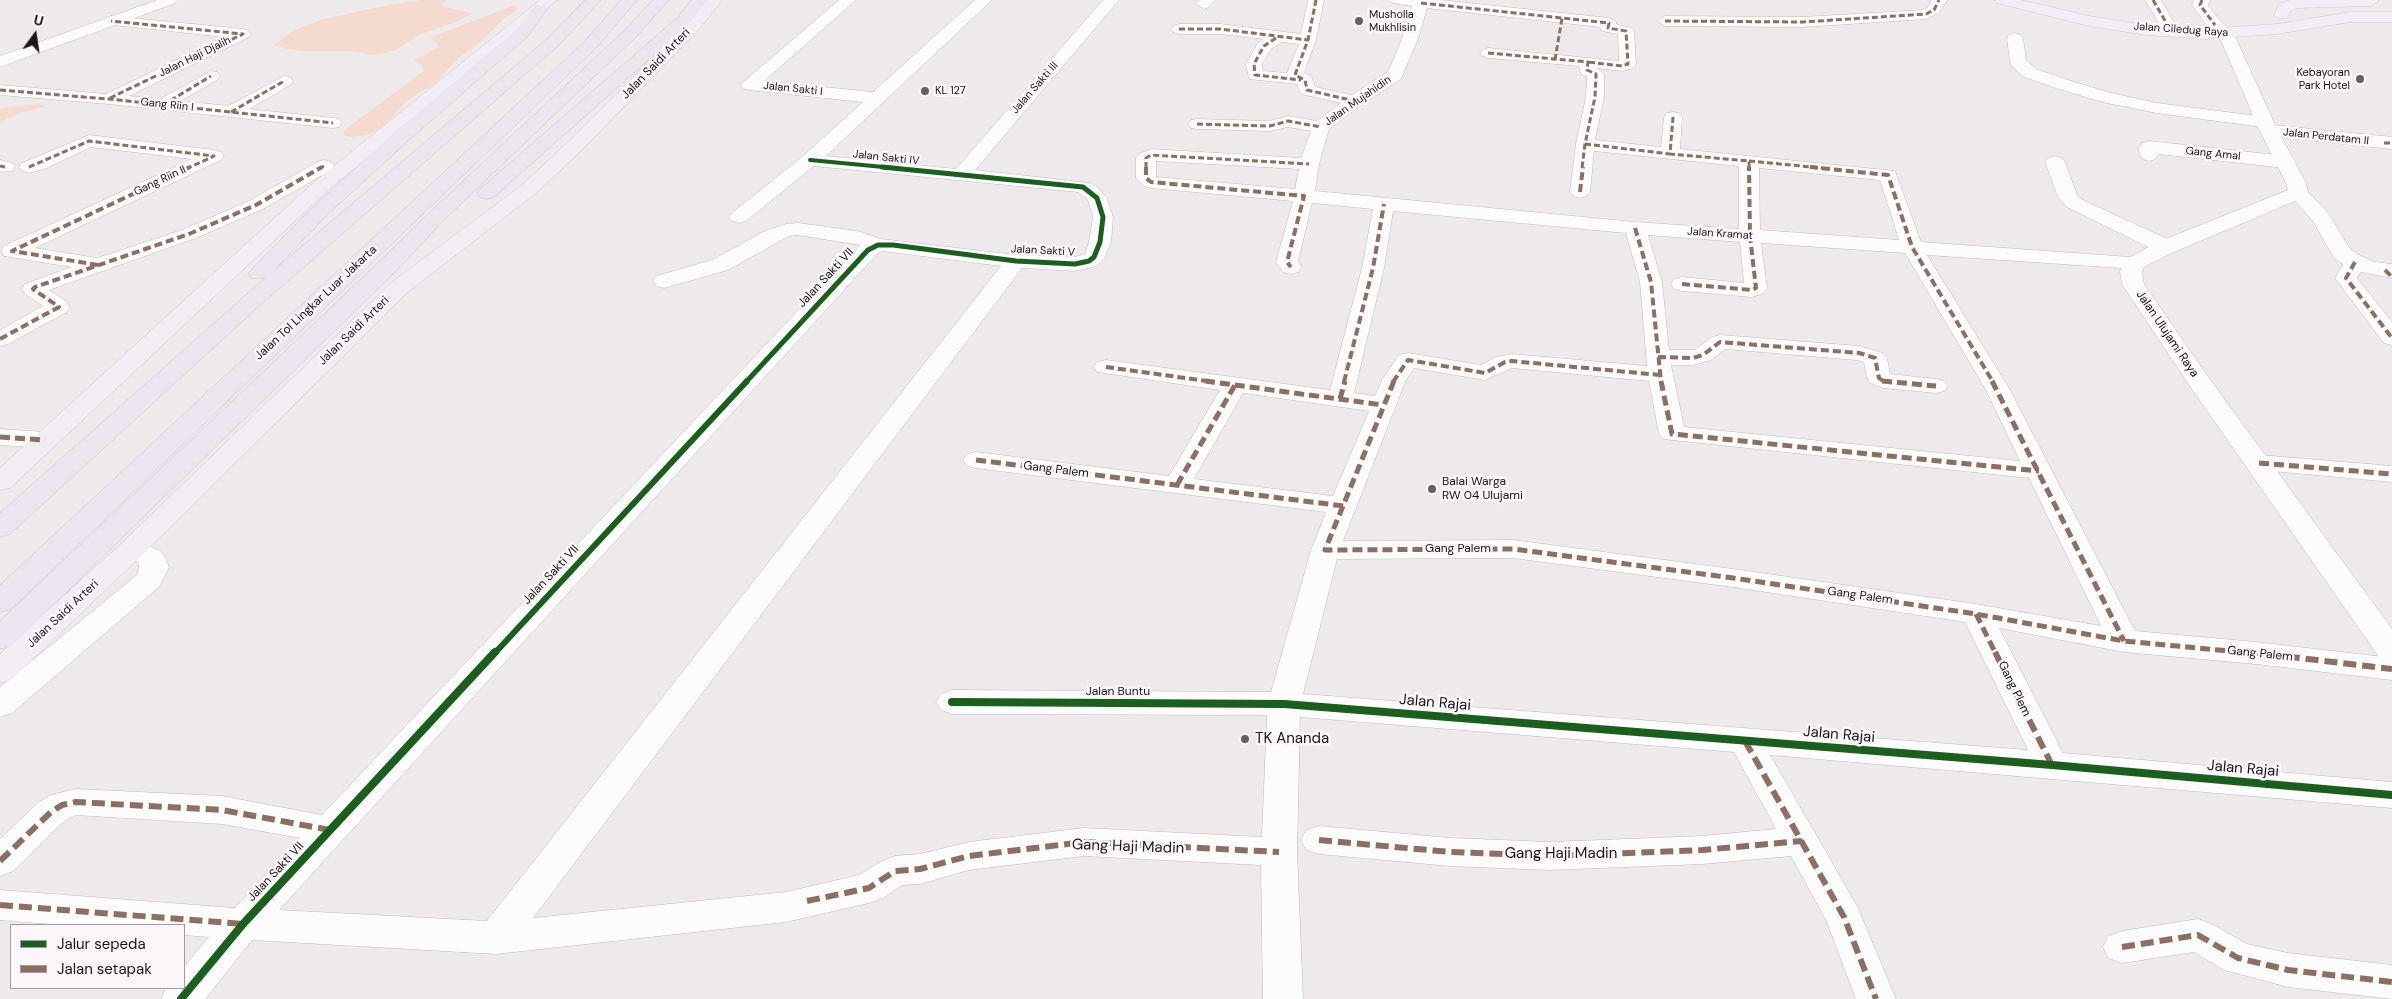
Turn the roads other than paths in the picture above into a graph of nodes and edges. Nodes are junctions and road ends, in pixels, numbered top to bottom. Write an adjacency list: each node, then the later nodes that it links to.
1 (171, 0): 23 (street)
2 (593, 0): 80 (highway)
3 (628, 0): 101 (highway, Jalan Tol Lingkar Luar Jakarta)
4 (662, 0): 75 (highway)
5 (699, 0): 75 (highway)
6 (714, 0): 99 (main road, Jalan Saidi Arteri)
7 (848, 0): 39 (street, Jalan Sakti I)
8 (984, 0): 39 (street)
9 (1111, 0): 60 (street, Jalan Sakti III)
10 (1316, 0): 30 (street)
11 (1398, 0): 17 (street)
12 (1939, 0): 24 (street)
13 (2002, 0): 27 (main road, Jalan Ciledug Raya)
14 (2033, 0): 25 (main road, Jalan Ciledug Raya)
15 (2153, 0): 25 (street)
16 (2202, 0): 27 (street)
17 (1421, 3): 22 (street); 41 (street, Jalan Mujahidin)
18 (2392, 3): 20 (main road, Jalan Ciledug Raya)
19 (545, 4): 80 (highway); 90 (main road)
20 (2367, 7): 21 (main road, Jalan Ciledug Raya); 27 (main road, Jalan Ciledug Raya); 27 (main road, Jalan Ciledug Raya)
21 (2392, 8)
22 (1562, 18): 32 (street); 34 (street)
23 (111, 21): 33 (street); 40 (street, Jalan Haji Djalih)
24 (1665, 21)
25 (2167, 24): 27 (main road, Jalan Ciledug Raya)
26 (1180, 29): 28 (street)
27 (2220, 30): 47 (street)
28 (1276, 38): 30 (street); 36 (street)
29 (2015, 38): 47 (street, Jalan Perdatam II)
30 (1308, 40): 36 (street)
31 (1488, 53): 32 (street)
32 (1555, 60): 34 (street)
33 (0, 62)
34 (1588, 62): 49 (street)
35 (211, 76): 42 (street)
36 (1305, 80): 41 (street)
37 (284, 82): 43 (street)
38 (0, 90): 40 (street, Gang Riin I)
39 (878, 98): 53 (street)
40 (109, 99): 42 (street, Gang Riin I)
41 (1355, 101): 48 (street, Jalan Mujahidin)
42 (163, 105): 43 (street, Gang Riin I)
43 (231, 112): 45 (street, Gang Riin I)
44 (1673, 117): 51 (street)
45 (333, 123)
46 (1197, 124): 48 (street)
47 (2267, 126): 50 (street, Jalan Perdatam II); 56 (street)
48 (1321, 127): 57 (street, Jalan Mujahidin)
49 (1585, 144): 51 (street); 61 (street)
50 (2389, 146)
51 (1670, 154): 54 (street)
52 (2149, 155): 56 (street, Gang Amal)
53 (810, 160): 60 (street, Jalan Sakti IV); 65 (street)
54 (1749, 161): 67 (street); 69 (street)
55 (2055, 162): 70 (street)
56 (2286, 162): 62 (street)
57 (1310, 164): 63 (street, Jalan Mujahidin); 63 (street, Jalan Kramat)
58 (324, 166): 74 (street)
59 (29, 167): 74 (street, Gang Riin II)
60 (960, 176): 71 (street, Jalan Sakti V)
61 (1580, 192)
62 (2298, 193): 70 (street); 72 (street)
63 (1304, 196): 64 (street, Jalan Kramat); 76 (street, Jalan Mujahidin)
64 (1384, 204): 66 (street, Jalan Kramat); 87 (street)
65 (739, 217)
66 (1635, 228): 67 (street, Jalan Kramat); 83 (street)
67 (1750, 236): 69 (street, Jalan Kramat); 79 (street)
68 (878, 246): 71 (street, Jalan Sakti V); 78 (street); 114 (street, Jalan Sakti VII)
69 (1912, 247): 73 (street, Jalan Kramat); 93 (street)
70 (2166, 247): 73 (street)
71 (1016, 261): 121 (street)
72 (2356, 262): 77 (street); 81 (street)
73 (2136, 263): 92 (street, Jalan Ulujami Raya)
74 (98, 265): 82 (street)
75 (388, 267): 103 (highway)
76 (1291, 267)
77 (2390, 272)
78 (664, 281)
79 (1682, 284)
80 (249, 303): 98 (highway)
81 (2392, 338)
82 (0, 339)
83 (1659, 366): 86 (street); 88 (street); 93 (street)
84 (1106, 367): 85 (street)
85 (1235, 385): 87 (street); 96 (street)
86 (1936, 386)
87 (1340, 399): 88 (street)
88 (1383, 405): 97 (street)
89 (0, 437): 90 (street)
90 (45, 440): 95 (main road)
91 (976, 460): 96 (street, Gang Palem)
92 (2259, 463): 94 (street); 105 (street, Jalan Ulujami Raya)
93 (2039, 471): 104 (street)
94 (2392, 474)
95 (0, 482)
96 (1177, 485): 97 (street, Gang Palem)
97 (1344, 506): 100 (street)
98 (0, 528)
99 (132, 549): 107 (main road, Jalan Saidi Arteri); 110 (street)
100 (1325, 550): 102 (street, Gang Palem); 109 (street)
101 (0, 602)
102 (1976, 614): 104 (street, Gang Palem); 112 (street, Gang Plem)
103 (0, 639)
104 (2124, 641): 106 (street, Gang Palem)
105 (2392, 652)
106 (2392, 669)
107 (0, 672)
108 (952, 702): 109 (street, Jalan Buntu)
109 (1284, 704): 111 (street, Jalan Rajai); 117 (street)
110 (0, 705)
111 (1745, 741): 112 (street, Jalan Rajai); 116 (street)
112 (2052, 765): 113 (street, Jalan Rajai)
113 (2392, 795)
114 (330, 830): 118 (street); 120 (street, Jalan Sakti VII)
115 (1319, 840): 116 (street, Gang Haji Madin)
116 (1802, 841): 126 (street)
117 (1279, 852): 121 (street, Gang Haji Madin); 125 (street)
118 (0, 861)
119 (0, 905): 120 (street)
120 (243, 924): 121 (street); 124 (street, Jalan Sakti VII)
121 (496, 938)
122 (2122, 947): 123 (street)
123 (2392, 982)
124 (181, 999)
125 (1283, 999)
126 (1876, 999)

